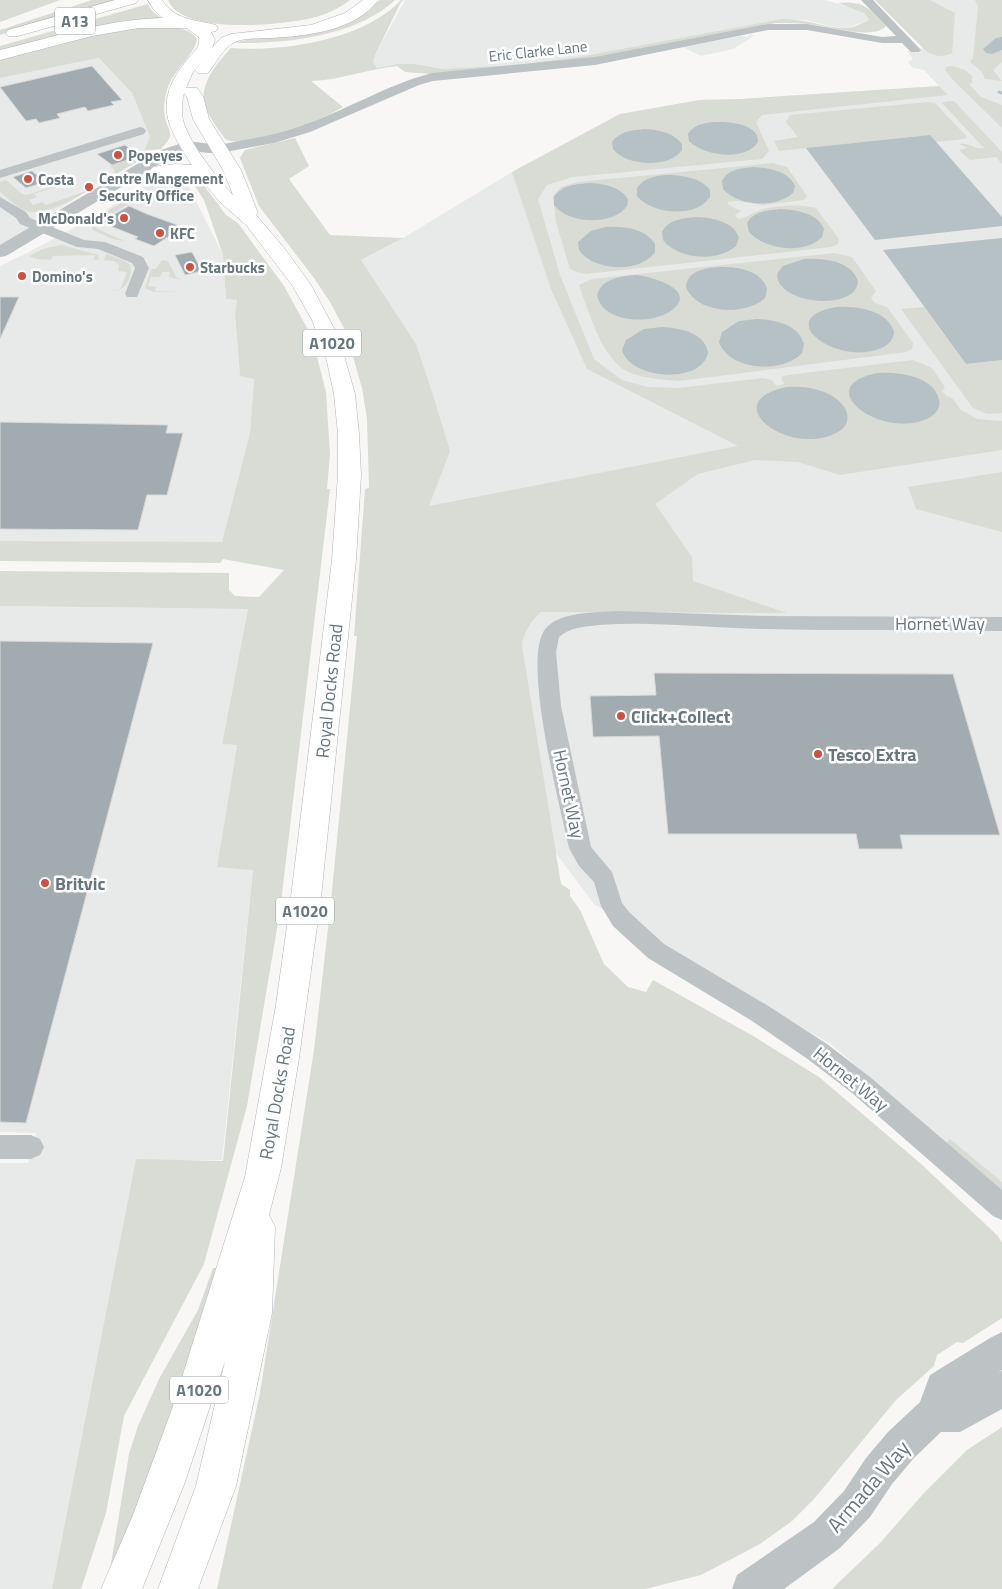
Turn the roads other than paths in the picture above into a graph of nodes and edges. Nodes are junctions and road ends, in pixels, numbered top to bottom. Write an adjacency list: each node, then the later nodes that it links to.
1 (81, 0): 8 (highway, A13)
2 (131, 0): 12 (highway, A13)
3 (153, 0): 9 (highway); 13 (highway, A13)
4 (360, 0): 9 (highway)
5 (371, 0): 16 (highway, A1020)
6 (866, 0): 11 (street)
7 (53, 7): 8 (highway)
8 (26, 18): 10 (highway, A13)
9 (189, 25): 15 (highway, A13); 18 (highway, Royal Docks Road / A1020)
10 (0, 27)
11 (902, 35): 14 (street); 19 (street, Eric Clarke Lane)
12 (0, 37)
13 (0, 44)
14 (915, 50)
15 (0, 55)
16 (191, 91): 18 (highway, A1020); 19 (highway, Royal Docks Road / A1020)
17 (140, 131): 21 (street)
18 (194, 148): 19 (street); 20 (street); 22 (highway, Royal Docks Road / A1020); 26 (street)
19 (220, 149): 25 (highway, Royal Docks Road / A1020)
20 (159, 171): 22 (highway); 26 (street)
21 (0, 174)
22 (213, 182): 25 (highway, Royal Docks Road / A1020)
23 (0, 201): 24 (street)
24 (21, 217): 26 (street); 26 (street); 27 (street)
25 (252, 221): 33 (highway, Royal Docks Road / A1020)
26 (60, 223): 27 (street); 28 (street); 29 (street)
27 (7, 248)
28 (0, 259)
29 (132, 294)
30 (1002, 624): 34 (street, Hornet Way)
31 (0, 1147): 32 (street)
32 (31, 1147)
33 (260, 1185): 38 (highway, Royal Docks Road / A1020); 39 (highway, Royal Docks Road / A1020)
34 (1002, 1206)
35 (1002, 1350): 37 (street, Armada Way)
36 (1002, 1389): 37 (street)
37 (934, 1414): 42 (street, Armada Way)
38 (216, 1486): 40 (highway, Royal Docks Road / A1020); 41 (street)
39 (121, 1589)
40 (178, 1589)
41 (198, 1589)
42 (751, 1589)

